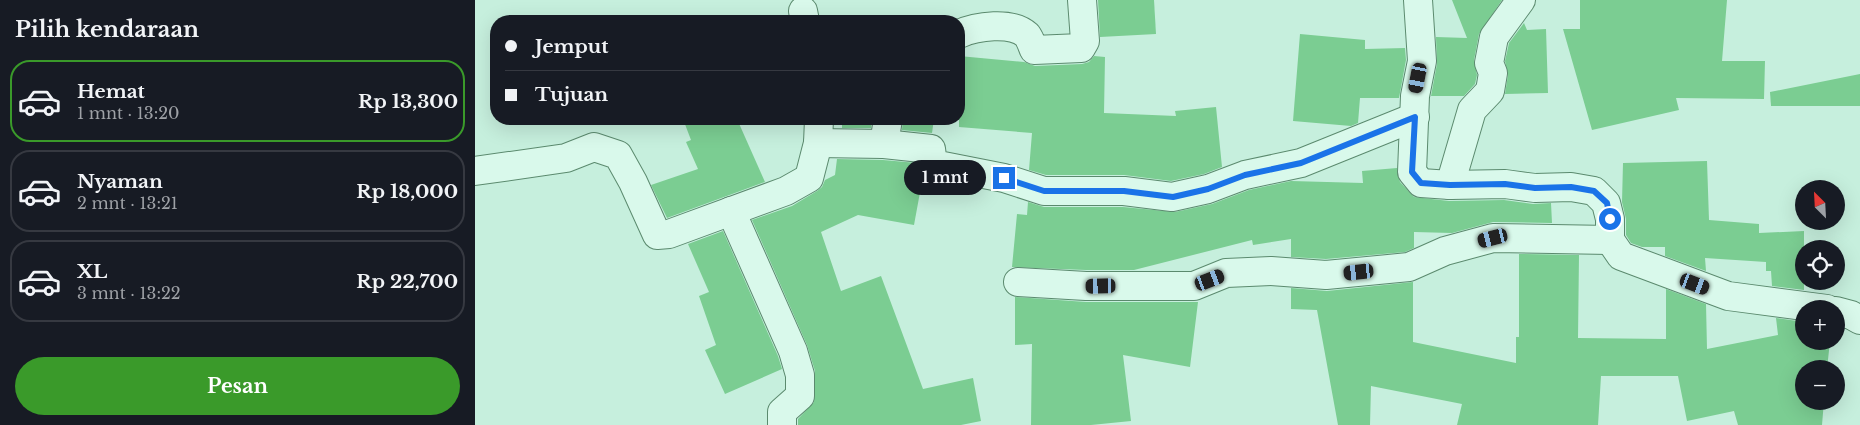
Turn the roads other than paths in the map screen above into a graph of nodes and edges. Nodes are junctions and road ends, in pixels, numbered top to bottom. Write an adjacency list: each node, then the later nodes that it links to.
1 (1082, 0): 4 (street)
2 (1418, 0): 5 (street)
3 (1521, 0): 9 (street)
4 (965, 31)
5 (1415, 117): 7 (street); 9 (street)
6 (818, 131): 7 (street); 10 (street)
7 (886, 132)
8 (475, 171): 10 (street)
9 (1450, 185): 11 (street)
10 (731, 210): 16 (street)
11 (1610, 240): 12 (street); 13 (street)
12 (1018, 282)
13 (1795, 305)
14 (1845, 313): 15 (street)
15 (1860, 320)
16 (782, 425)

